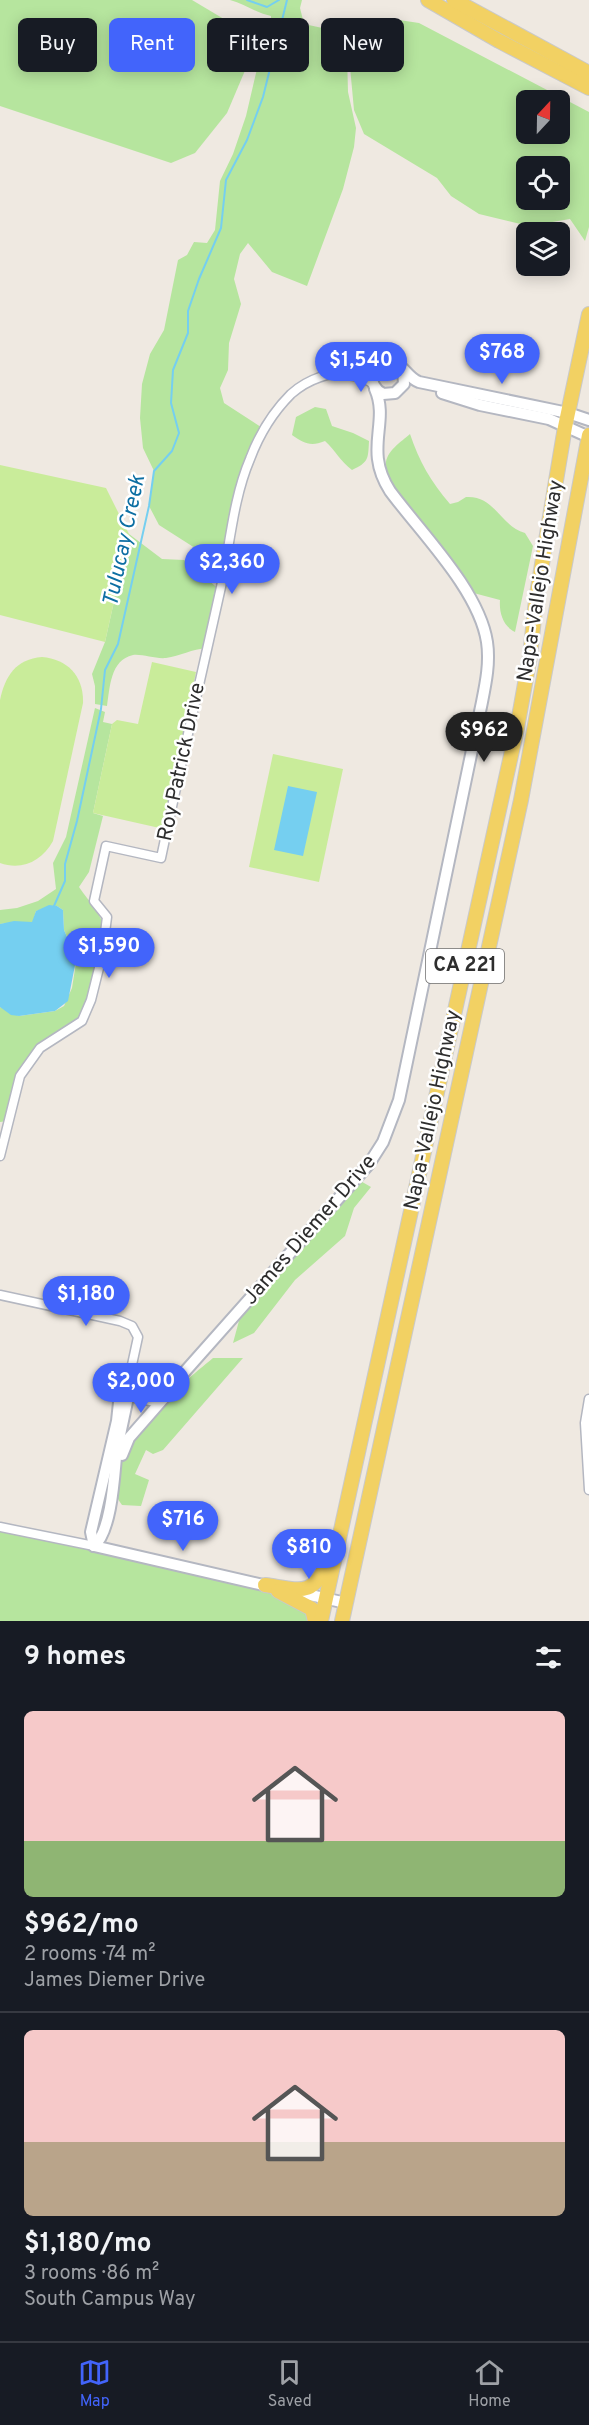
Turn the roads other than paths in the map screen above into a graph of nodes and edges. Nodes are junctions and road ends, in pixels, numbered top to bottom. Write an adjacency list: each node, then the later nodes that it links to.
1 (428, 0): 4 (main road)
2 (454, 0): 3 (main road)
3 (589, 74)
4 (589, 89)
5 (589, 314): 11 (main road, Napa-Vallejo Highway / CA 221)
6 (376, 366): 7 (street); 8 (street, Roy Patrick Drive); 9 (street)
7 (403, 369): 10 (street); 11 (street)
8 (332, 374): 9 (street, Roy Patrick Drive); 15 (street, Roy Patrick Drive)
9 (373, 386): 10 (street); 13 (street, James Diemer Drive)
10 (398, 391): 11 (street); 13 (street, James Diemer Drive)
11 (566, 420): 12 (street); 14 (street); 24 (main road, Napa-Vallejo Highway / CA 221)
12 (589, 420)
13 (379, 422): 17 (street, James Diemer Drive)
14 (589, 436): 28 (main road, Napa-Vallejo Highway / CA 221)
15 (0, 1156)
16 (0, 1295): 18 (street)
17 (181, 1376): 18 (street, James Diemer Drive); 19 (street, James Diemer Drive)
18 (125, 1393): 19 (street); 21 (street); 25 (street)
19 (164, 1398): 21 (street)
20 (589, 1399): 22 (street)
21 (115, 1476): 25 (street)
22 (589, 1490)
23 (0, 1527): 25 (street)
24 (340, 1533): 26 (main road); 27 (main road, Napa-Vallejo Highway / CA 221)
25 (94, 1546): 26 (street)
26 (265, 1585): 27 (street); 29 (main road)
27 (327, 1598): 28 (street); 30 (main road, Napa-Vallejo Highway / CA 221)
28 (346, 1603): 31 (main road, Napa-Vallejo Highway / CA 221)
29 (315, 1621)
30 (321, 1621)
31 (342, 1621)

